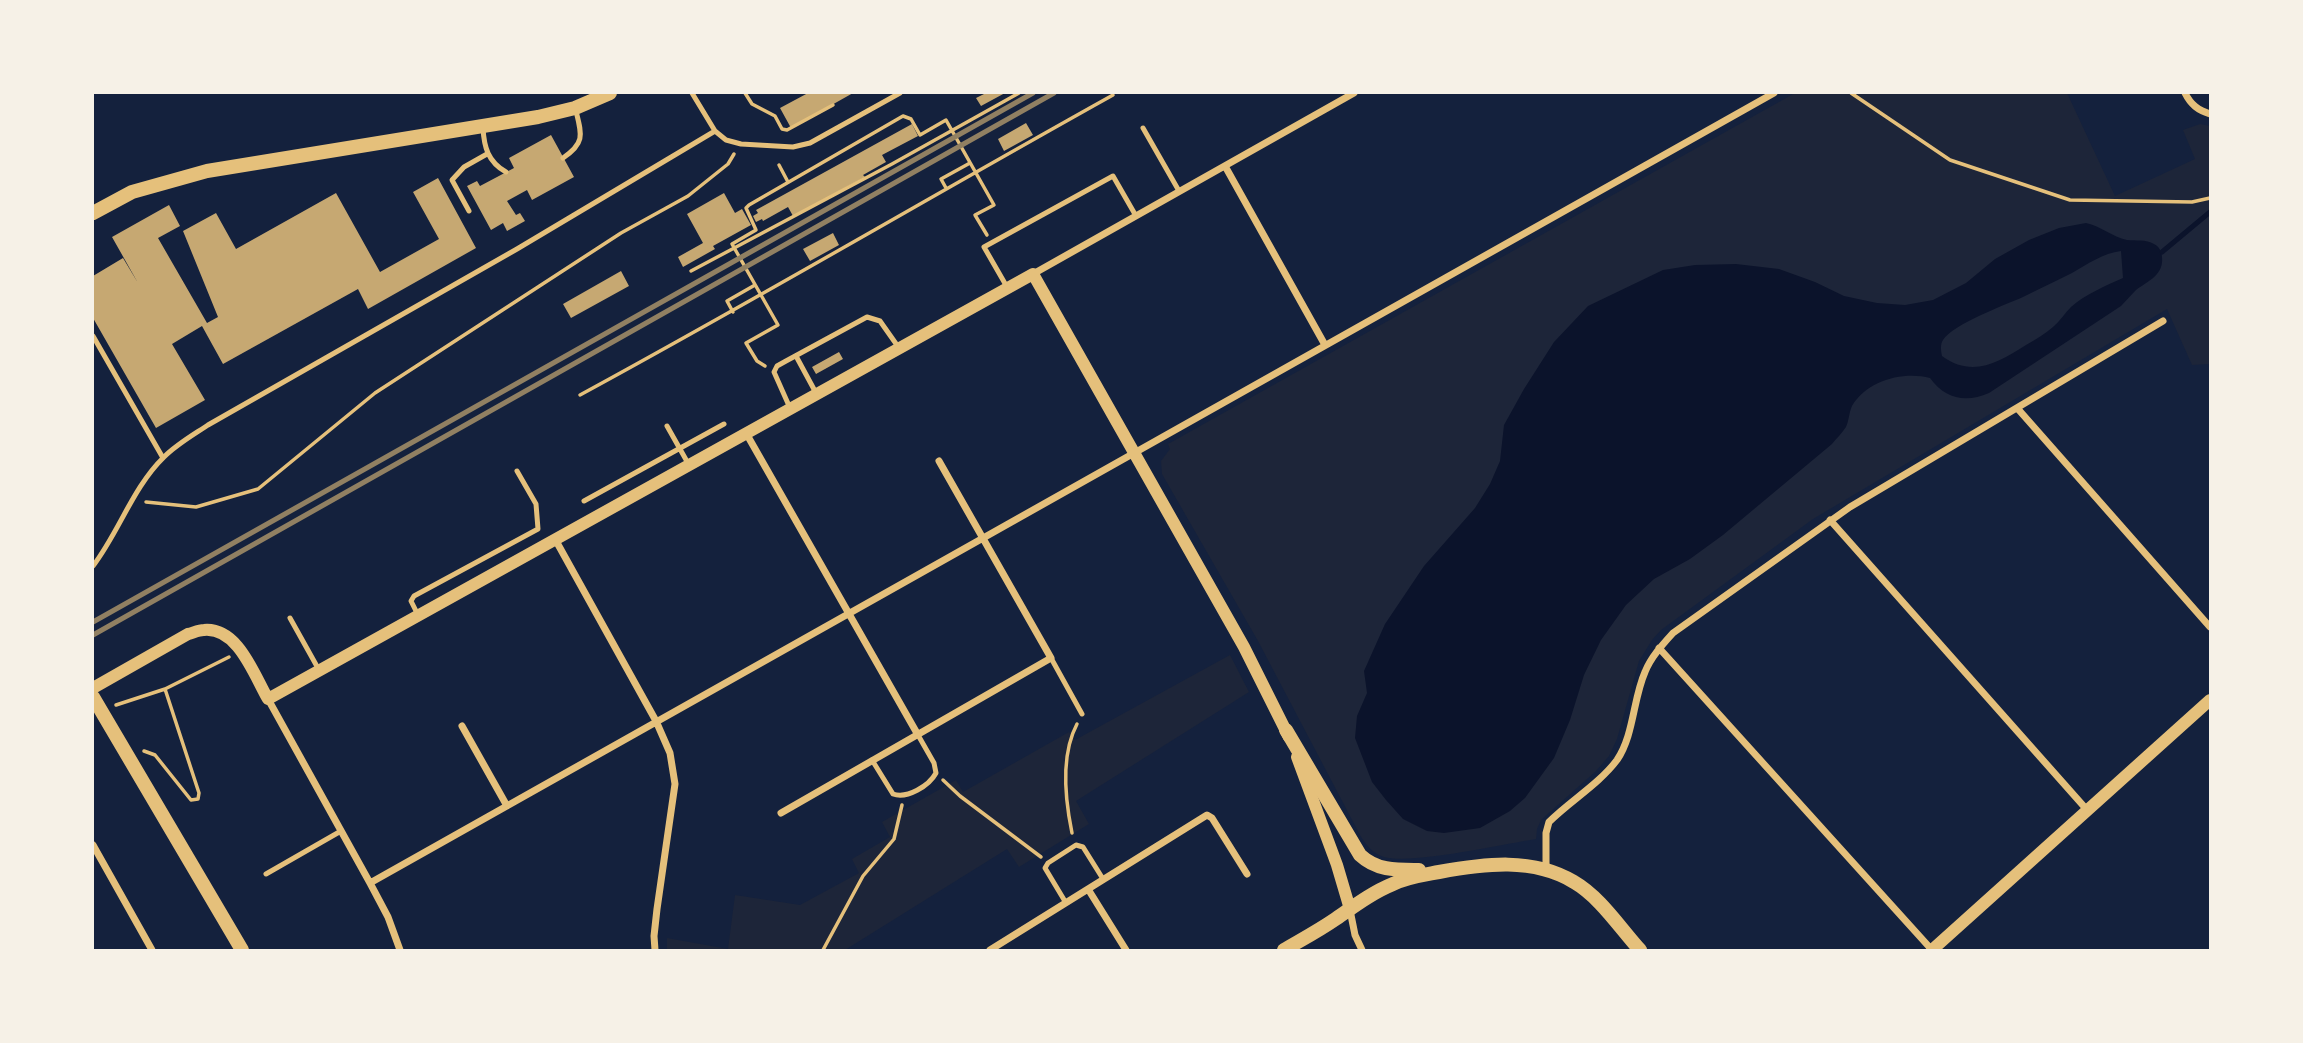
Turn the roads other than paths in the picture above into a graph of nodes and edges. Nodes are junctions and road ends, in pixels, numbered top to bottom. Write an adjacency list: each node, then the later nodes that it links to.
1 (610, 93): 7 (main road)
2 (692, 93): 11 (lane)
3 (901, 93): 11 (lane)
4 (1354, 93): 14 (street)
5 (1774, 93): 24 (street)
6 (2185, 93): 8 (street)
7 (575, 108): 9 (main road); 13 (lane)
8 (2210, 114)
9 (482, 126): 12 (lane); 18 (main road)
10 (1143, 128): 16 (lane)
11 (715, 131): 35 (lane)
12 (487, 154): 15 (lane); 17 (lane)
13 (564, 158)
14 (1225, 166): 16 (street); 24 (street)
15 (506, 172)
16 (1179, 191): 19 (street)
17 (469, 212)
18 (93, 213)
19 (1136, 216): 20 (street); 21 (lane)
20 (1033, 274): 21 (street); 34 (street)
21 (1007, 288): 25 (street)
22 (2163, 321): 29 (street)
23 (93, 336): 35 (lane)
24 (1325, 345): 34 (street)
25 (899, 348): 26 (lane); 27 (street)
26 (796, 356): 27 (lane); 28 (lane)
27 (817, 394): 28 (street)
28 (790, 409): 32 (street)
29 (2018, 409): 40 (street); 47 (street)
30 (724, 424): 33 (lane)
31 (667, 426): 33 (lane)
32 (746, 433): 37 (street); 44 (street)
33 (680, 448): 37 (lane); 39 (lane)
34 (1133, 453): 41 (street); 58 (street)
35 (163, 458): 43 (lane)
36 (939, 461): 41 (street)
37 (689, 465): 42 (street)
38 (517, 471): 45 (lane)
39 (584, 501)
40 (1830, 520): 48 (street); 62 (street)
41 (983, 537): 44 (street); 49 (street)
42 (555, 539): 45 (street); 56 (street)
43 (93, 566)
44 (849, 613): 56 (street); 59 (street)
45 (418, 615): 50 (street)
46 (290, 618): 50 (lane)
47 (2210, 627)
48 (1659, 648): 66 (street); 84 (street)
49 (1051, 658): 55 (lane); 59 (street)
50 (319, 671): 53 (street)
51 (93, 688): 53 (street)
52 (93, 698): 76 (main road)
53 (268, 699): 64 (street)
54 (2210, 700): 62 (street)
55 (1082, 714)
56 (656, 721): 61 (street); 78 (street)
57 (462, 726): 61 (street)
58 (1286, 730): 67 (main road); 74 (street)
59 (918, 735): 60 (street); 60 (lane)
60 (873, 760): 63 (street)
61 (507, 806): 71 (street)
62 (2088, 811): 84 (street)
63 (781, 813)
64 (341, 831): 68 (lane); 71 (street)
65 (93, 845): 75 (street)
66 (1546, 870): 67 (main road); 83 (main road)
67 (1448, 871): 74 (main road)
68 (266, 874)
69 (1247, 874): 70 (street)
70 (1103, 879): 72 (street); 73 (lane)
71 (370, 883): 77 (street)
72 (1088, 889): 73 (street); 80 (street)
73 (1066, 903): 79 (street)
74 (1350, 909): 81 (main road); 82 (street)
75 (152, 950)
76 (242, 950)
77 (400, 950)
78 (654, 950)
79 (990, 950)
80 (1126, 950)
81 (1284, 950)
82 (1362, 950)
83 (1640, 950)
84 (1932, 950)

